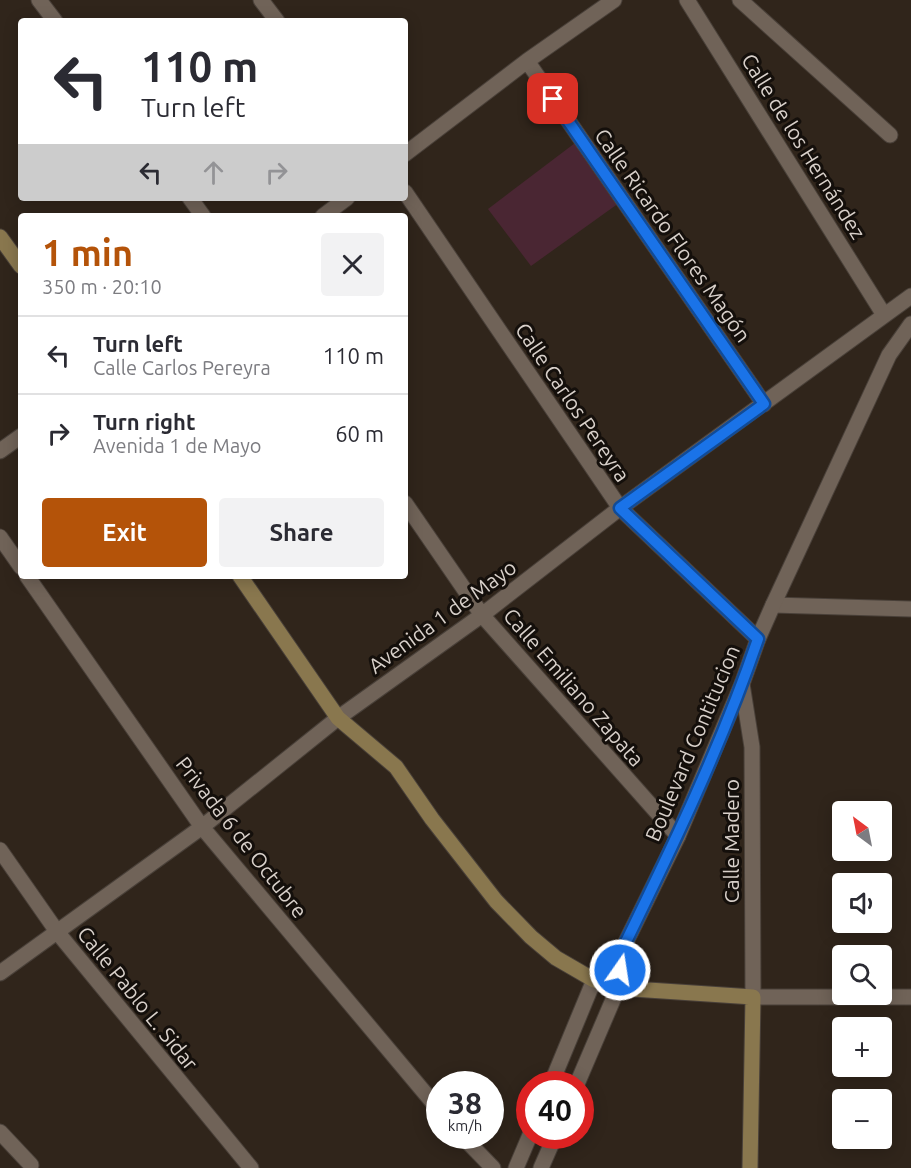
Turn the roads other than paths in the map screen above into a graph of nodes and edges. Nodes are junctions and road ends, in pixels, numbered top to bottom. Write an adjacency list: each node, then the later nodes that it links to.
1 (39, 0): 6 (street)
2 (261, 0): 7 (street)
3 (614, 0): 8 (street)
4 (687, 0): 17 (street, Calle de los Hernández)
5 (740, 0): 9 (street)
6 (53, 18)
7 (275, 18)
8 (527, 61): 10 (street); 19 (street, Calle Ricardo Flores Magón)
9 (890, 135)
10 (408, 152)
11 (408, 196): 23 (street, Calle Carlos Pereyra)
12 (343, 201): 13 (street)
13 (327, 213)
14 (0, 237): 15 (main road)
15 (18, 262)
16 (911, 296): 17 (street, Avenida 1 de Mayo)
17 (884, 315): 19 (street, Avenida 1 de Mayo)
18 (911, 324): 28 (street, Boulevard Contitucion)
19 (764, 404): 23 (street, Avenida 1 de Mayo)
20 (18, 438): 21 (street)
21 (0, 451)
22 (408, 507): 30 (street, Calle Emiliano Zapata)
23 (620, 508): 30 (street, Avenida 1 de Mayo); 31 (street, Calle Carlos Pereyra)
24 (0, 537): 25 (street)
25 (18, 563)
26 (29, 579): 34 (street, Privada 6 de Octubre)
27 (242, 579): 33 (main road)
28 (773, 605): 29 (street); 31 (street, Boulevard Contitucion)
29 (911, 609)
30 (482, 615): 33 (street, Avenida 1 de Mayo); 35 (street, Calle Emiliano Zapata)
31 (758, 639): 32 (street, Boulevard Contitucion)
32 (742, 684): 35 (street, Boulevard Contitucion); 42 (street, Calle Madero)
33 (338, 718): 34 (street, Avenida 1 de Mayo); 40 (main road)
34 (202, 827): 37 (street, Avenida 1 de Mayo); 46 (street, Privada 6 de Octubre)
35 (678, 836): 38 (street, Boulevard Contitucion)
36 (0, 850): 37 (street, Calle Pablo L. Sidar)
37 (58, 933): 39 (street, Avenida 1 de Mayo); 52 (street, Calle Pablo L. Sidar)
38 (621, 952): 40 (street, Boulevard Contitucion); 41 (street, Boulevard Contitucion)
39 (0, 973)
40 (594, 980): 41 (main road); 44 (street, Boulevard Contitucion)
41 (618, 988): 42 (main road); 45 (street, Boulevard Contitucion)
42 (753, 997): 43 (street); 56 (main road)
43 (911, 998)
44 (556, 1071)
45 (583, 1071)
46 (426, 1094)
47 (0, 1132): 51 (street)
48 (475, 1149): 53 (street)
49 (524, 1149): 54 (street)
50 (549, 1149): 55 (street)
51 (31, 1165)
52 (251, 1168)
53 (493, 1168)
54 (516, 1168)
55 (541, 1168)
56 (750, 1168)

